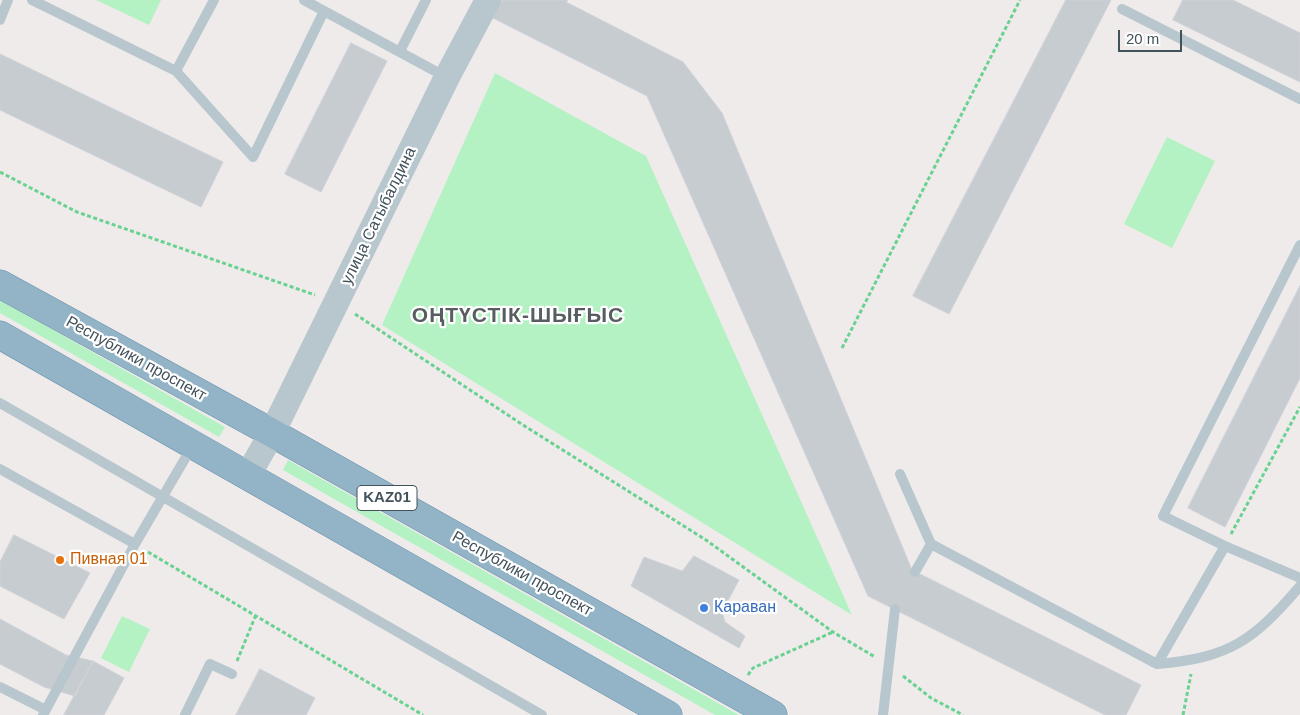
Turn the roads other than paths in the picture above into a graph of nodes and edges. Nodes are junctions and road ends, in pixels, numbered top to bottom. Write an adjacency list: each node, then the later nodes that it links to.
1 (8, 0): 9 (lane)
2 (32, 0): 11 (lane)
3 (214, 0): 11 (lane)
4 (304, 0): 8 (lane)
5 (426, 0): 10 (lane)
6 (488, 0): 12 (street, улица Сатыбалдина)
7 (1122, 9): 13 (lane)
8 (324, 11): 10 (lane); 11 (lane)
9 (0, 20)
10 (400, 51): 12 (lane)
11 (176, 71)
12 (447, 77): 18 (street, улица Сатыбалдина)
13 (1300, 99)
14 (1300, 245): 26 (lane)
15 (0, 284): 18 (highway, Республики проспект / KАZ01)
16 (0, 335): 19 (highway, KАZ01)
17 (0, 403): 23 (lane)
18 (272, 433): 22 (street); 38 (highway, Республики проспект / KАZ01)
19 (194, 444): 22 (highway, KАZ01); 23 (lane)
20 (0, 469): 24 (lane)
21 (900, 474): 25 (lane)
22 (248, 475): 34 (highway, KАZ01)
23 (162, 498): 24 (lane); 37 (lane)
24 (135, 544): 35 (lane)
25 (931, 544): 27 (lane); 31 (lane)
26 (1225, 546): 28 (lane); 31 (lane)
27 (915, 572)
28 (1300, 578)
29 (1300, 586): 31 (lane)
30 (895, 610): 39 (lane)
31 (1157, 664)
32 (232, 674): 36 (lane)
33 (0, 687): 35 (lane)
34 (655, 712)
35 (44, 713)
36 (185, 715)
37 (542, 715)
38 (773, 715)
39 (884, 715)

